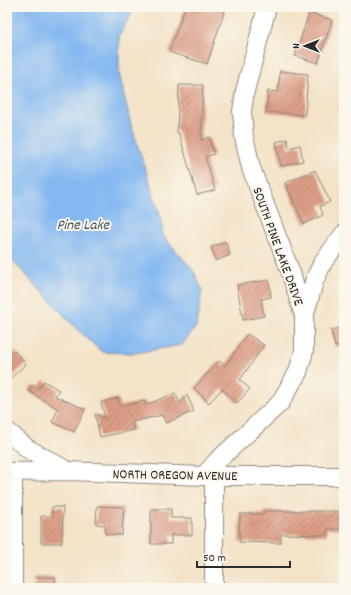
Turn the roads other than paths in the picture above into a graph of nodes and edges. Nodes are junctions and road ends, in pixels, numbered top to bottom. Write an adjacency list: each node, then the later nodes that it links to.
1 (267, 7): 3 (street, SOUTH PINE LAKE DRIVE)
2 (344, 234): 3 (street)
3 (304, 316): 7 (street, SOUTH PINE LAKE DRIVE)
4 (7, 431): 5 (street)
5 (67, 471): 6 (street, NORTH OREGON AVENUE); 7 (street, NORTH OREGON AVENUE)
6 (10, 472): 9 (street)
7 (209, 476): 8 (street, NORTH OREGON AVENUE); 10 (street)
8 (344, 476)
9 (13, 588)
10 (214, 588)

